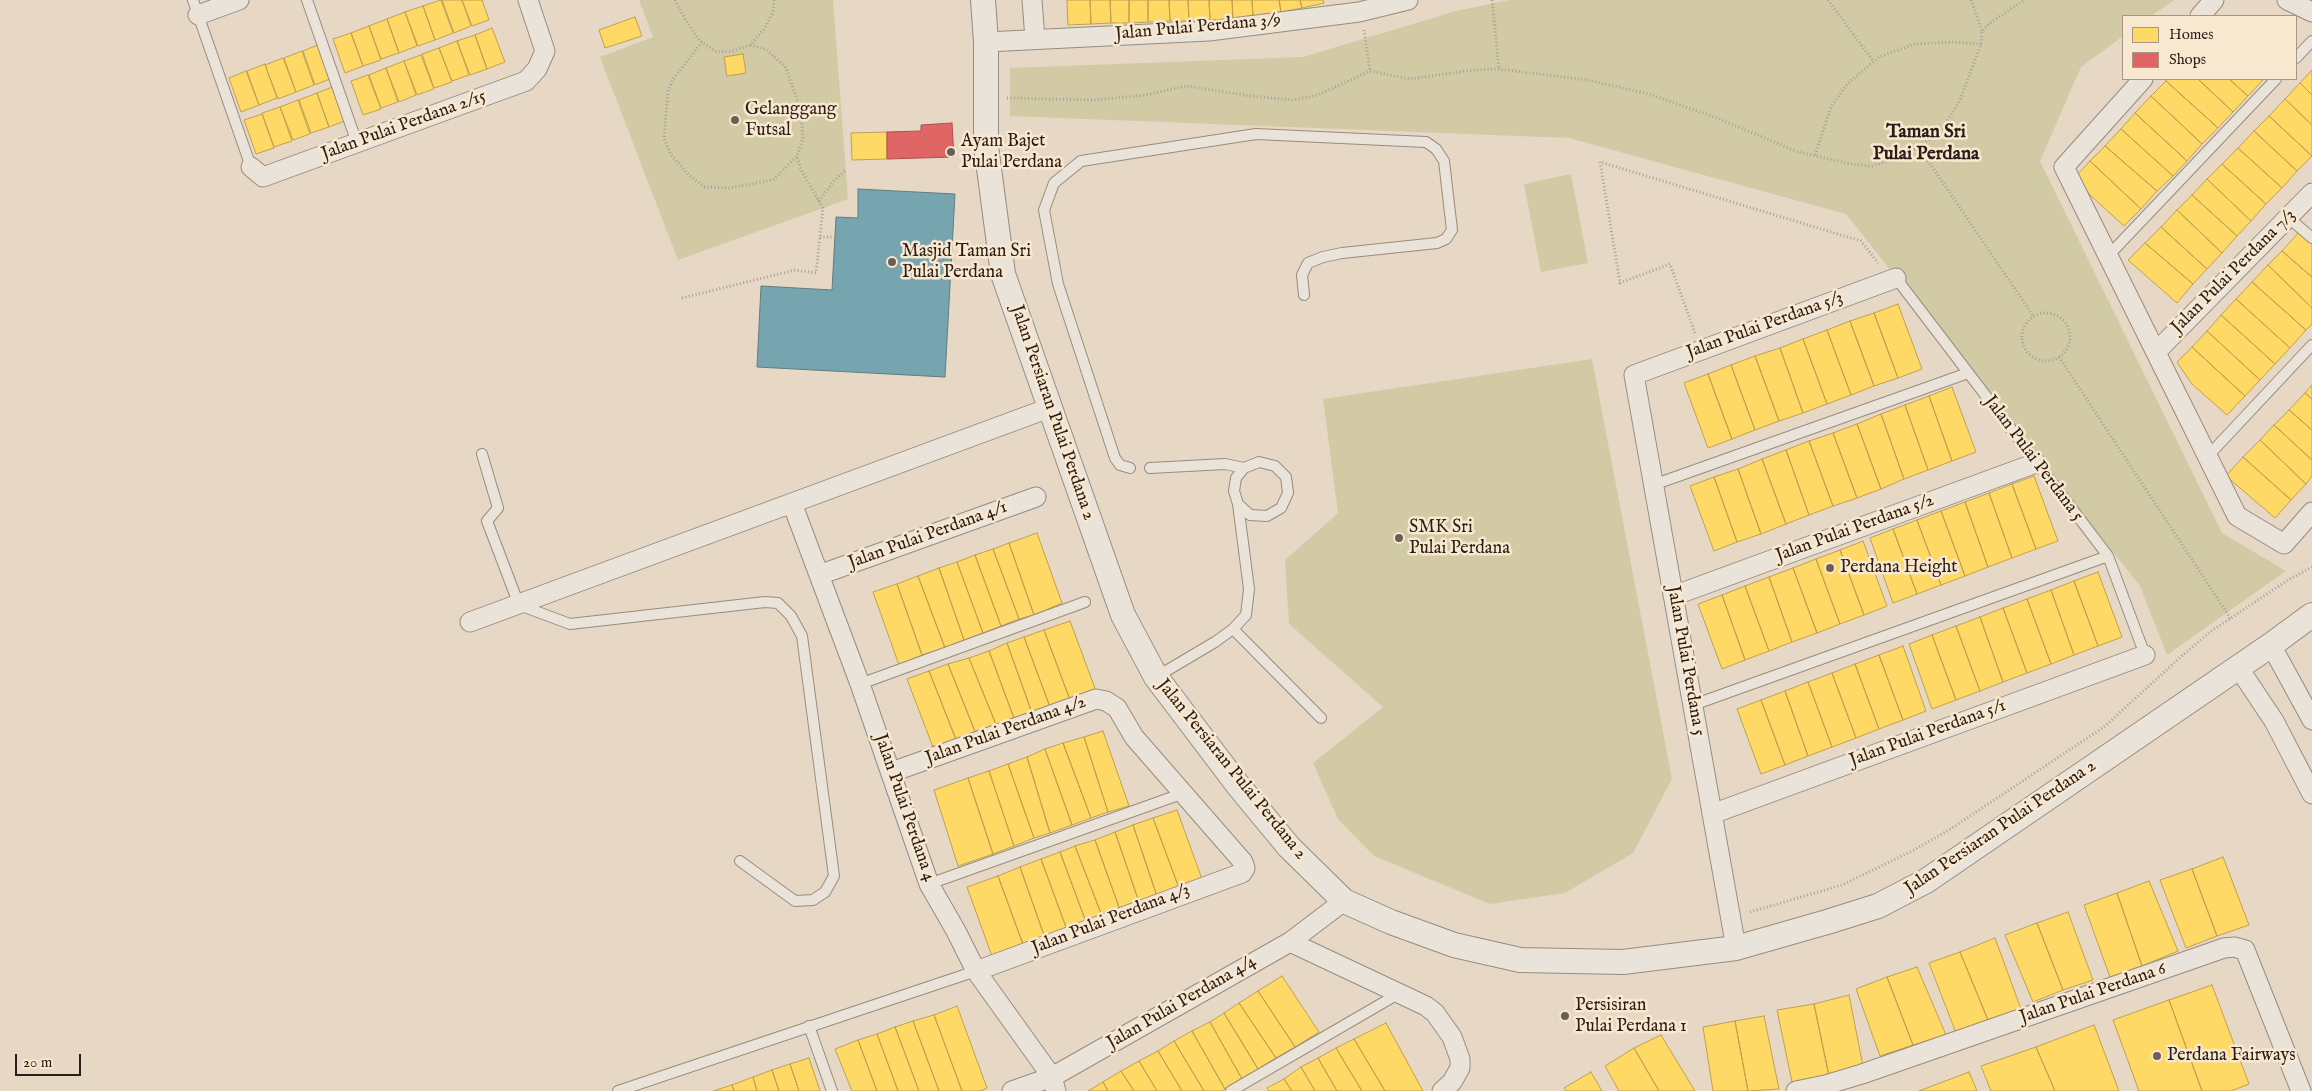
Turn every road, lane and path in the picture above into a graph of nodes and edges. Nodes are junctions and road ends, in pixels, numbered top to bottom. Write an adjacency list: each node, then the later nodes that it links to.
1 (239, 0): 16 (street)
2 (307, 0): 33 (lane)
3 (528, 0): 33 (street, Jalan Pulai Perdana 2/15)
4 (675, 0): 22 (path)
5 (774, 0): 25 (path)
6 (984, 0): 23 (street, Jalan Persiaran Pulai Perdana 2)
7 (1032, 0): 20 (street)
8 (1408, 0): 15 (street, Jalan Pulai Perdana 3/9)
9 (1492, 0): 28 (path)
10 (1828, 0): 27 (path)
11 (1970, 0): 19 (path)
12 (2024, 0): 19 (path)
13 (2214, 0): 18 (street)
14 (2287, 0): 17 (street)
15 (1357, 6): 20 (street, Jalan Pulai Perdana 3/9); 29 (path)
16 (195, 7): 37 (lane)
17 (2312, 12)
18 (2201, 15)
19 (1982, 31): 24 (path)
20 (1035, 39): 23 (street, Jalan Pulai Perdana 3/9)
21 (2312, 41): 26 (lane)
22 (702, 42): 25 (path); 36 (path)
23 (986, 42): 32 (street, Jalan Persiaran Pulai Perdana 2)
24 (1981, 44): 27 (path); 34 (path)
25 (750, 45): 36 (path)
26 (2297, 57)
27 (1874, 62): 35 (path)
28 (1499, 69): 29 (path); 35 (path)
29 (1370, 71): 32 (path)
30 (2142, 80): 45 (street)
31 (2275, 80): 45 (lane)
32 (986, 99): 56 (street, Jalan Persiaran Pulai Perdana 2)
33 (357, 143): 37 (street, Jalan Pulai Perdana 2/15)
34 (1918, 146): 35 (path); 49 (path)
35 (1814, 154)
36 (797, 156): 40 (path)
37 (251, 167)
38 (846, 170): 40 (path)
39 (2312, 193): 41 (street, Jalan Pulai Perdana 7/3)
40 (819, 201): 42 (path)
41 (2289, 218): 44 (lane); 52 (street, Jalan Pulai Perdana 7/3)
42 (820, 237): 43 (path); 48 (path)
43 (835, 237)
44 (2312, 238)
45 (2108, 255): 52 (street)
46 (1893, 279): 51 (street, Jalan Pulai Perdana 5/3); 51 (path); 54 (lane, Jalan Pulai Perdana 5)
47 (1304, 295): 60 (lane)
48 (682, 298)
49 (2034, 317): 53 (path); 53 (path)
50 (2312, 345): 58 (lane)
51 (1701, 350): 55 (street, Jalan Pulai Perdana 5/3)
52 (2156, 352): 58 (street)
53 (2059, 357): 75 (path)
54 (1968, 373): 59 (lane, Jalan Pulai Perdana 5); 63 (lane)
55 (1634, 375): 63 (street, Jalan Pulai Perdana 5)
56 (1049, 408): 65 (street); 81 (street, Jalan Persiaran Pulai Perdana 2)
57 (482, 454): 73 (lane)
58 (2208, 456): 67 (street)
59 (2036, 463): 68 (lane, Jalan Pulai Perdana 5); 71 (street, Jalan Pulai Perdana 5/2)
60 (1130, 468)
61 (1150, 468): 62 (lane)
62 (1244, 468): 66 (lane); 66 (lane)
63 (1653, 485): 71 (street, Jalan Pulai Perdana 5)
64 (1036, 497): 70 (street, Jalan Pulai Perdana 4/1)
65 (792, 503): 70 (street, Jalan Pulai Perdana 4); 73 (street)
66 (1238, 504): 77 (lane)
67 (2312, 512)
68 (2108, 556): 79 (lane, Jalan Pulai Perdana 5); 83 (lane)
69 (2312, 567): 75 (path)
70 (819, 575): 82 (street, Jalan Pulai Perdana 4)
71 (1673, 596): 83 (street, Jalan Pulai Perdana 5)
72 (1085, 602): 82 (lane)
73 (519, 605): 76 (street); 90 (lane)
74 (2312, 615): 78 (street, Jalan Persiaran Pulai Perdana 2)
75 (2231, 619): 94 (path)
76 (470, 622)
77 (1233, 629): 81 (lane); 84 (lane)
78 (2271, 645): 80 (street, Jalan Persiaran Pulai Perdana 2); 85 (street)
79 (2145, 655): 89 (street, Jalan Pulai Perdana 5/1)
80 (2238, 667): 88 (street); 96 (street, Jalan Persiaran Pulai Perdana 2)
81 (1156, 677): 93 (street, Jalan Persiaran Pulai Perdana 2)
82 (860, 684): 86 (street, Jalan Pulai Perdana 4)
83 (1693, 705): 89 (street, Jalan Pulai Perdana 5)
84 (1321, 718)
85 (2312, 720)
86 (892, 772): 87 (street, Jalan Pulai Perdana 4/2); 92 (street, Jalan Pulai Perdana 4)
87 (1184, 794): 91 (street, Jalan Pulai Perdana 4/2); 92 (lane)
88 (2312, 794)
89 (1712, 814): 94 (street, Jalan Pulai Perdana 5)
90 (740, 861)
91 (1245, 868): 97 (street, Jalan Pulai Perdana 4/3)
92 (929, 884): 97 (street, Jalan Pulai Perdana 4)
93 (1344, 901): 95 (street, Jalan Pulai Perdana 4/4); 96 (street, Jalan Persiaran Pulai Perdana 2)
94 (1731, 918): 96 (street, Jalan Pulai Perdana 5)
95 (1290, 942): 98 (street); 100 (street, Jalan Pulai Perdana 4/4)
96 (1736, 948)
97 (976, 971): 99 (lane); 100 (street, Jalan Pulai Perdana 4)
98 (1398, 994): 104 (lane); 105 (street)
99 (809, 1026): 101 (lane); 102 (lane)
100 (1054, 1084): 103 (street, Jalan Pulai Perdana 4/4)
101 (618, 1091)
102 (832, 1091)
103 (1012, 1091)
104 (1231, 1091)
105 (1442, 1091)
106 (1796, 1091): 107 (street, Jalan Pulai Perdana 6)
107 (2301, 1091)

